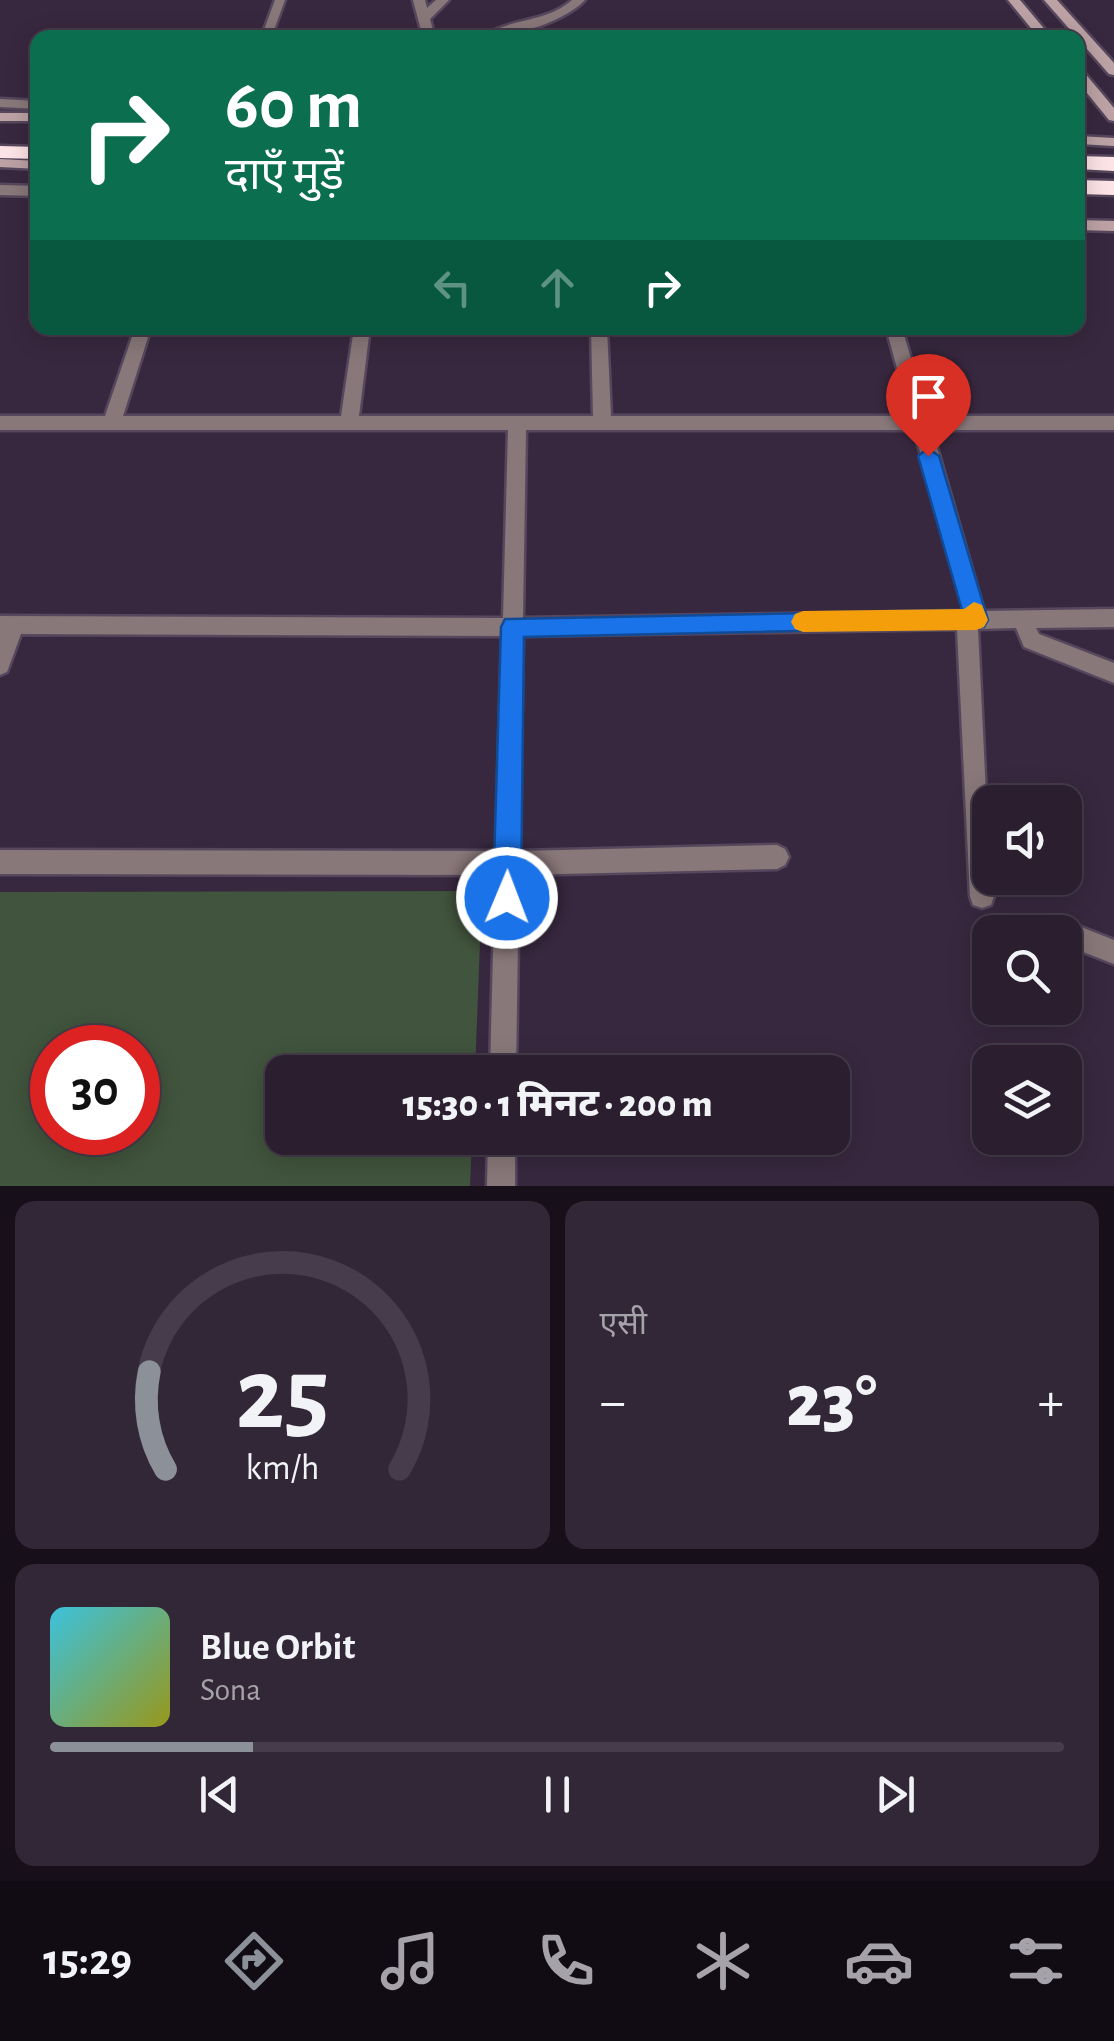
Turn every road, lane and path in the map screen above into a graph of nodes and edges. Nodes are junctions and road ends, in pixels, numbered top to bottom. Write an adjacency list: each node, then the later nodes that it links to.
1 (280, 0): 8 (lane)
2 (419, 0): 7 (street)
3 (443, 0): 7 (street)
4 (578, 0): 10 (street)
5 (1014, 0): 11 (street)
6 (1050, 0): 12 (street)
7 (422, 20): 9 (street)
8 (269, 30)
9 (426, 30)
10 (498, 30)
11 (1039, 30)
12 (1077, 30)
13 (1085, 39): 14 (street)
14 (1114, 72)
15 (1085, 82): 20 (street)
16 (0, 104): 17 (street)
17 (30, 105)
18 (0, 117): 19 (street)
19 (30, 117)
20 (1114, 117)
21 (0, 133): 22 (highway)
22 (30, 134)
23 (1085, 140): 24 (street)
24 (1114, 142)
25 (0, 152): 26 (highway)
26 (30, 153)
27 (0, 162): 28 (street)
28 (30, 164)
29 (1085, 187): 30 (highway)
30 (1110, 188)
31 (0, 190): 32 (street)
32 (30, 192)
33 (1085, 225): 34 (street)
34 (1114, 226)
35 (141, 335): 40 (street)
36 (361, 335): 41 (street)
37 (600, 335): 43 (street)
38 (896, 335): 44 (street)
39 (0, 423): 40 (street)
40 (112, 423): 41 (street)
41 (349, 423): 42 (street)
42 (518, 423): 43 (street); 50 (street)
43 (602, 423): 44 (street)
44 (919, 423): 45 (street); 48 (street)
45 (1114, 423)
46 (1114, 618): 47 (street)
47 (1022, 619): 48 (street); 52 (street)
48 (971, 620): 50 (street); 56 (street)
49 (7, 625): 50 (street); 51 (street)
50 (513, 627): 55 (street)
51 (0, 666)
52 (1114, 672)
53 (777, 857): 55 (street)
54 (0, 862): 55 (street)
55 (508, 863): 59 (street)
56 (982, 896)
57 (1082, 939): 58 (street)
58 (1114, 952)
59 (503, 1055)
60 (502, 1155): 61 (street)
61 (501, 1186)

